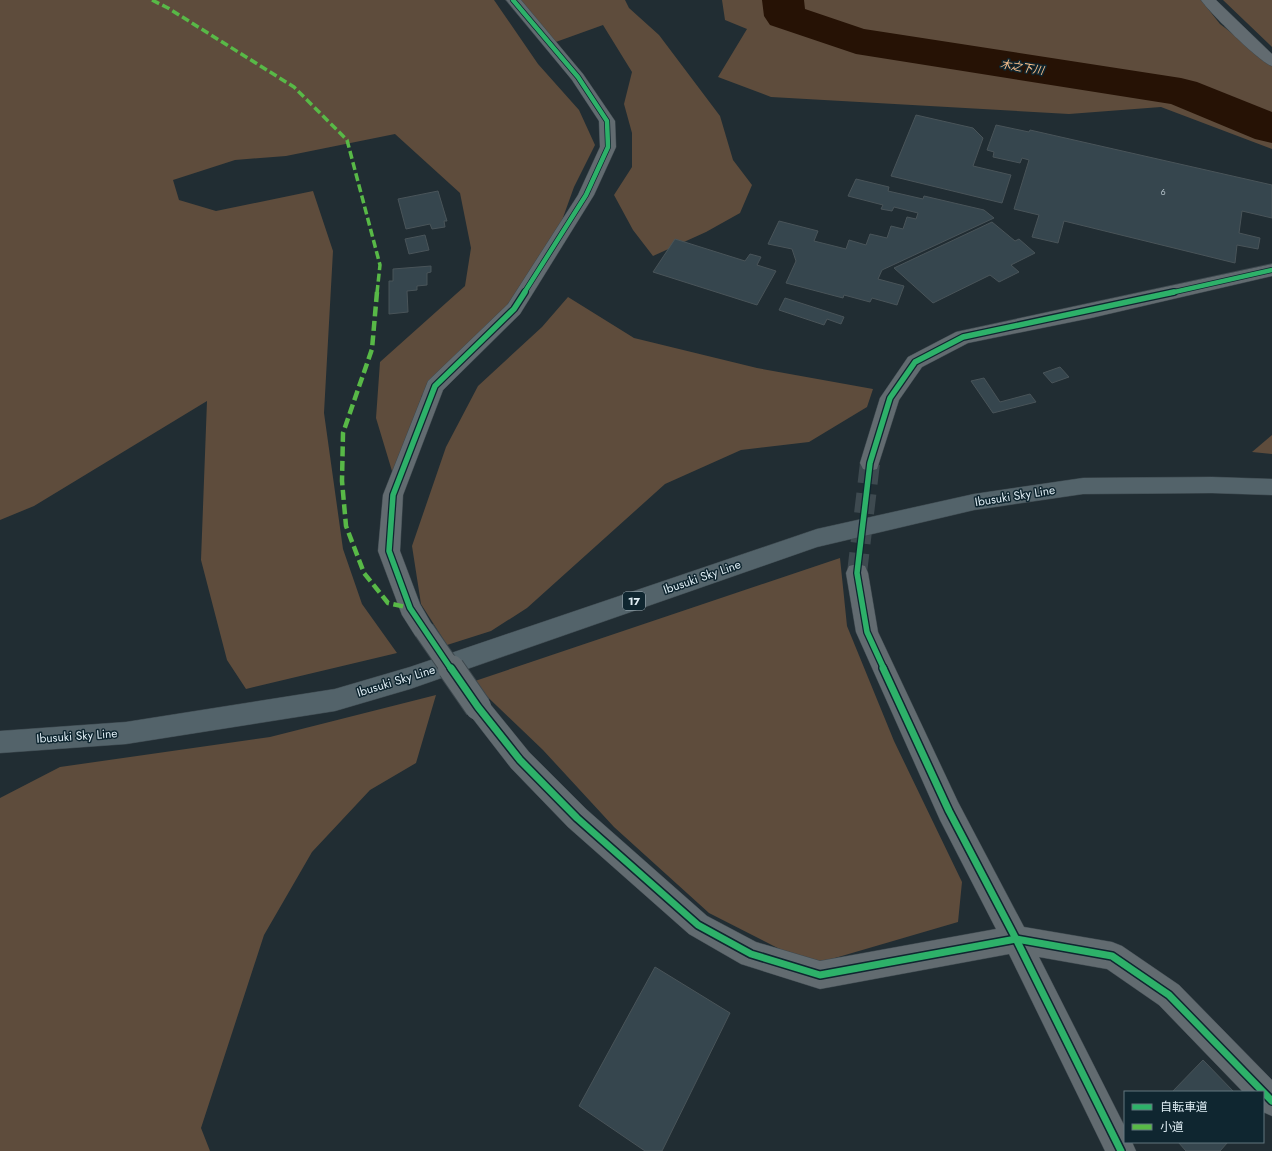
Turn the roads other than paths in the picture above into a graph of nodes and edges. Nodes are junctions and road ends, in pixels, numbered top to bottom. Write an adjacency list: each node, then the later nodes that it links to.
1 (513, 0): 9 (street, bridge)
2 (1208, 0): 3 (street)
3 (1272, 62)
4 (1272, 270): 5 (street)
5 (870, 462)
6 (1272, 487): 8 (main road, Ibusuki Sky Line / 17)
7 (856, 573): 9 (street)
8 (0, 742)
9 (1016, 939): 10 (street); 13 (street)
10 (1262, 1091)
11 (1264, 1093): 12 (street)
12 (1272, 1101)
13 (1121, 1151)

